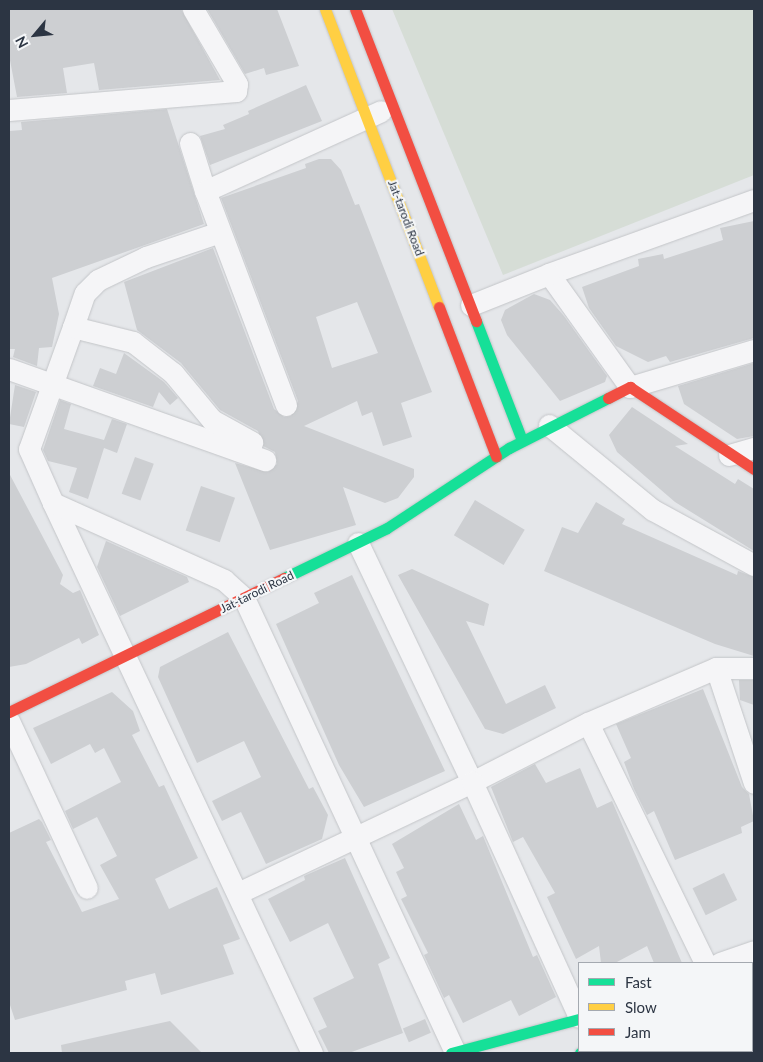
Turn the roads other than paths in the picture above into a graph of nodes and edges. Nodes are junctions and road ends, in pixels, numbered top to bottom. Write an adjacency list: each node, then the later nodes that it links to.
1 (193, 9): 5 (street)
2 (325, 9): 6 (street, Jat-tarodi Road)
3 (355, 9): 4 (street)
4 (394, 105): 6 (street); 12 (street)
5 (9, 110)
6 (367, 117): 8 (street); 24 (street, Jat-tarodi Road)
7 (190, 144): 8 (street)
8 (205, 191): 10 (street)
9 (754, 200): 11 (street)
10 (220, 232): 13 (street); 18 (street)
11 (549, 274): 12 (street); 17 (street)
12 (471, 305): 20 (street)
13 (73, 327): 16 (street); 21 (street)
14 (754, 350): 17 (street)
15 (9, 369): 16 (street)
16 (51, 384): 25 (street); 27 (street)
17 (630, 387): 19 (street, Jat-tarodi Road); 23 (street)
18 (286, 405)
19 (549, 425): 20 (street, Jat-tarodi Road); 29 (street)
20 (522, 440): 24 (street, Jat-tarodi Road)
21 (252, 442)
22 (754, 448): 23 (street)
23 (728, 455): 26 (street)
24 (496, 456): 28 (street, Jat-tarodi Road)
25 (266, 460)
26 (754, 469)
27 (53, 503): 30 (street); 31 (street)
28 (358, 543): 30 (street, Jat-tarodi Road); 37 (street)
29 (754, 565)
30 (244, 598): 31 (street, Jat-tarodi Road); 39 (street)
31 (123, 656): 34 (street, Jat-tarodi Road); 41 (street)
32 (716, 668): 33 (street); 36 (street); 38 (street)
33 (754, 668)
34 (9, 712)
35 (9, 721): 40 (street)
36 (588, 723): 37 (street); 43 (street)
37 (472, 782): 39 (street); 45 (street)
38 (754, 782)
39 (354, 836): 41 (street); 48 (street)
40 (87, 888)
41 (238, 893): 47 (street)
42 (754, 951): 44 (street)
43 (705, 962)
44 (723, 962)
45 (578, 1016)
46 (578, 1018): 48 (street)
47 (312, 1053)
48 (453, 1053)

